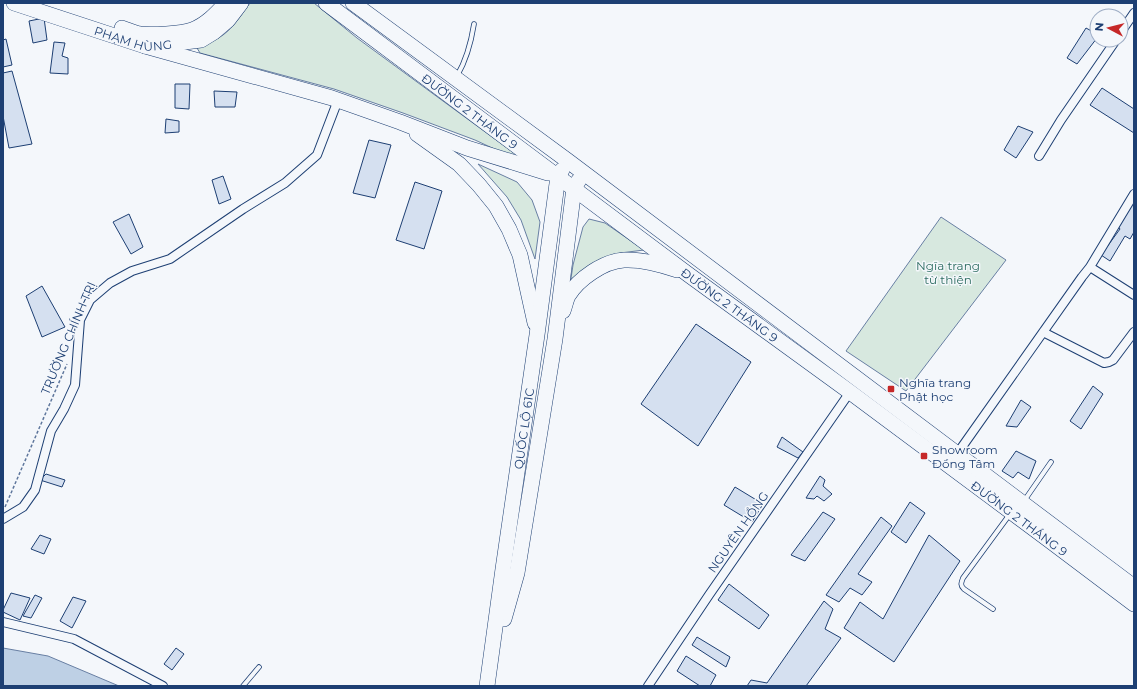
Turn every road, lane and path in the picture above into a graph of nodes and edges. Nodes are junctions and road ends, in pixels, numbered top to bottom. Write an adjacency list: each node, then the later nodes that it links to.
1 (14, 3): 8 (highway, PHẠM HÙNG)
2 (42, 3): 3 (highway, PHẠM HÙNG)
3 (226, 3)
4 (241, 3): 8 (highway, PHẠM HÙNG)
5 (326, 3): 16 (highway, ĐƯỜNG 2 THÁNG 9)
6 (353, 3): 10 (highway, ĐƯỜNG 2 THÁNG 9)
7 (474, 24): 10 (lane)
8 (145, 46): 11 (highway)
9 (1110, 48): 13 (street)
10 (456, 78): 14 (highway, ĐƯỜNG 2 THÁNG 9)
11 (338, 100): 12 (highway); 32 (street)
12 (400, 122): 16 (highway); 24 (highway)
13 (1039, 156)
14 (568, 160): 15 (highway, ĐƯỜNG 2 THÁNG 9); 16 (highway)
15 (583, 173): 17 (highway); 28 (highway, ĐƯỜNG 2 THÁNG 9)
16 (558, 176): 17 (highway, ĐƯỜNG 2 THÁNG 9); 24 (highway, QUỐC LỘ 61C)
17 (574, 188): 20 (highway, ĐƯỜNG 2 THÁNG 9); 25 (highway, QUỐC LỘ 61C)
18 (1134, 194): 19 (street)
19 (1090, 267): 21 (street); 22 (street)
20 (689, 275): 25 (highway); 27 (highway, ĐƯỜNG 2 THÁNG 9)
21 (1134, 295)
22 (1043, 332): 23 (street); 28 (street)
23 (1134, 332)
24 (537, 335): 38 (highway, QUỐC LỘ 61C)
25 (555, 339): 38 (highway, QUỐC LỘ 61C)
26 (67, 365): 31 (path, TRƯỜNG CHÍNH TRỊ)
27 (850, 392): 30 (highway, ĐƯỜNG 2 THÁNG 9); 41 (street, NGUYÊN HỒNG)
28 (957, 454): 30 (highway, ĐƯỜNG 2 THÁNG 9)
29 (1051, 462): 30 (lane)
30 (1017, 508): 33 (highway, ĐƯỜNG 2 THÁNG 9); 34 (highway, ĐƯỜNG 2 THÁNG 9); 35 (lane)
31 (4, 510)
32 (3, 519)
33 (1134, 587)
34 (1134, 604)
35 (993, 609)
36 (3, 622): 39 (street)
37 (259, 667): 40 (lane)
38 (488, 683)
39 (163, 686)
40 (243, 686)
41 (648, 686)

